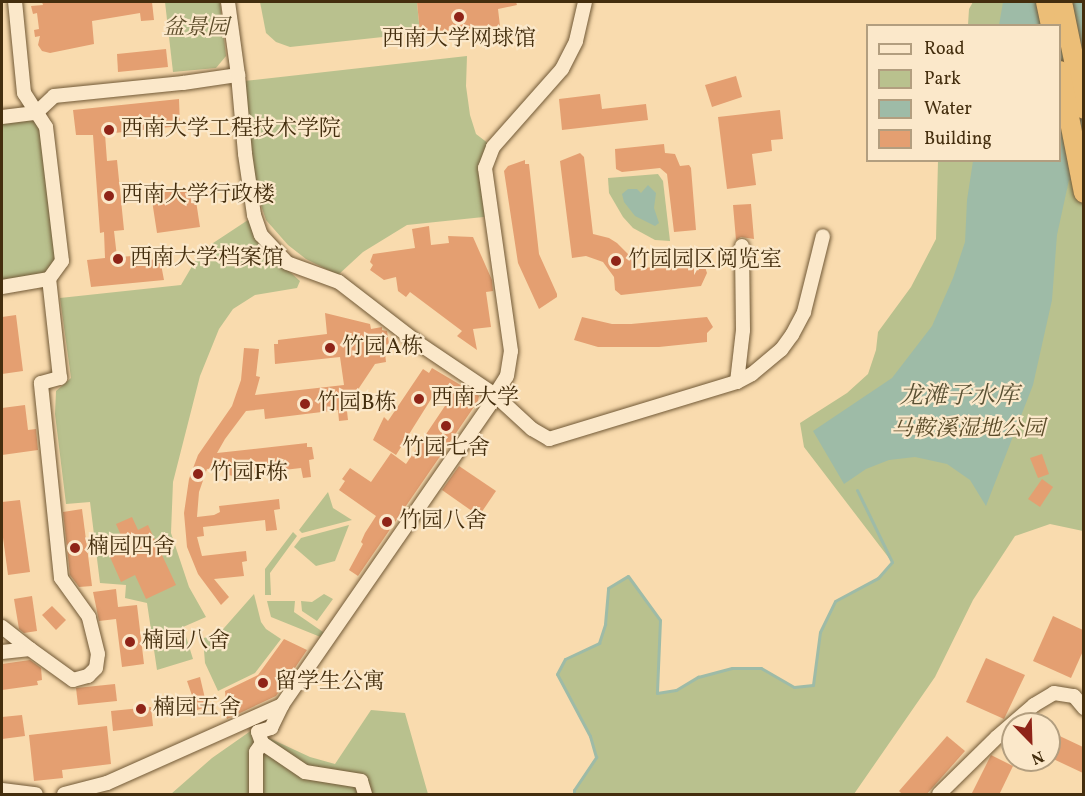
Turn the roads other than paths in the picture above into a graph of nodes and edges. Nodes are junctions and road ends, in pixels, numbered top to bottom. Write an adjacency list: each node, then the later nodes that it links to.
1 (15, 2): 10 (lane)
2 (228, 2): 7 (lane)
3 (585, 2): 18 (lane)
4 (1046, 2): 6 (highway)
5 (1062, 2): 9 (highway)
6 (1051, 24)
7 (238, 75): 10 (lane); 18 (lane)
8 (1061, 81): 12 (highway)
9 (1083, 109)
10 (36, 113): 11 (lane); 15 (lane)
11 (2, 117)
12 (1083, 193)
13 (823, 236): 17 (lane)
14 (742, 246): 17 (lane)
15 (49, 279): 16 (lane); 20 (lane)
16 (2, 287)
17 (733, 383): 18 (lane)
18 (496, 396): 22 (lane)
19 (2, 627): 20 (lane)
20 (30, 649): 21 (lane)
21 (2, 652)
22 (282, 705): 24 (lane); 27 (lane)
23 (1083, 708): 30 (lane)
24 (262, 743): 28 (lane); 29 (lane)
25 (2, 790): 26 (lane)
26 (36, 795)
27 (64, 795)
28 (256, 795)
29 (365, 795)
30 (939, 795)

